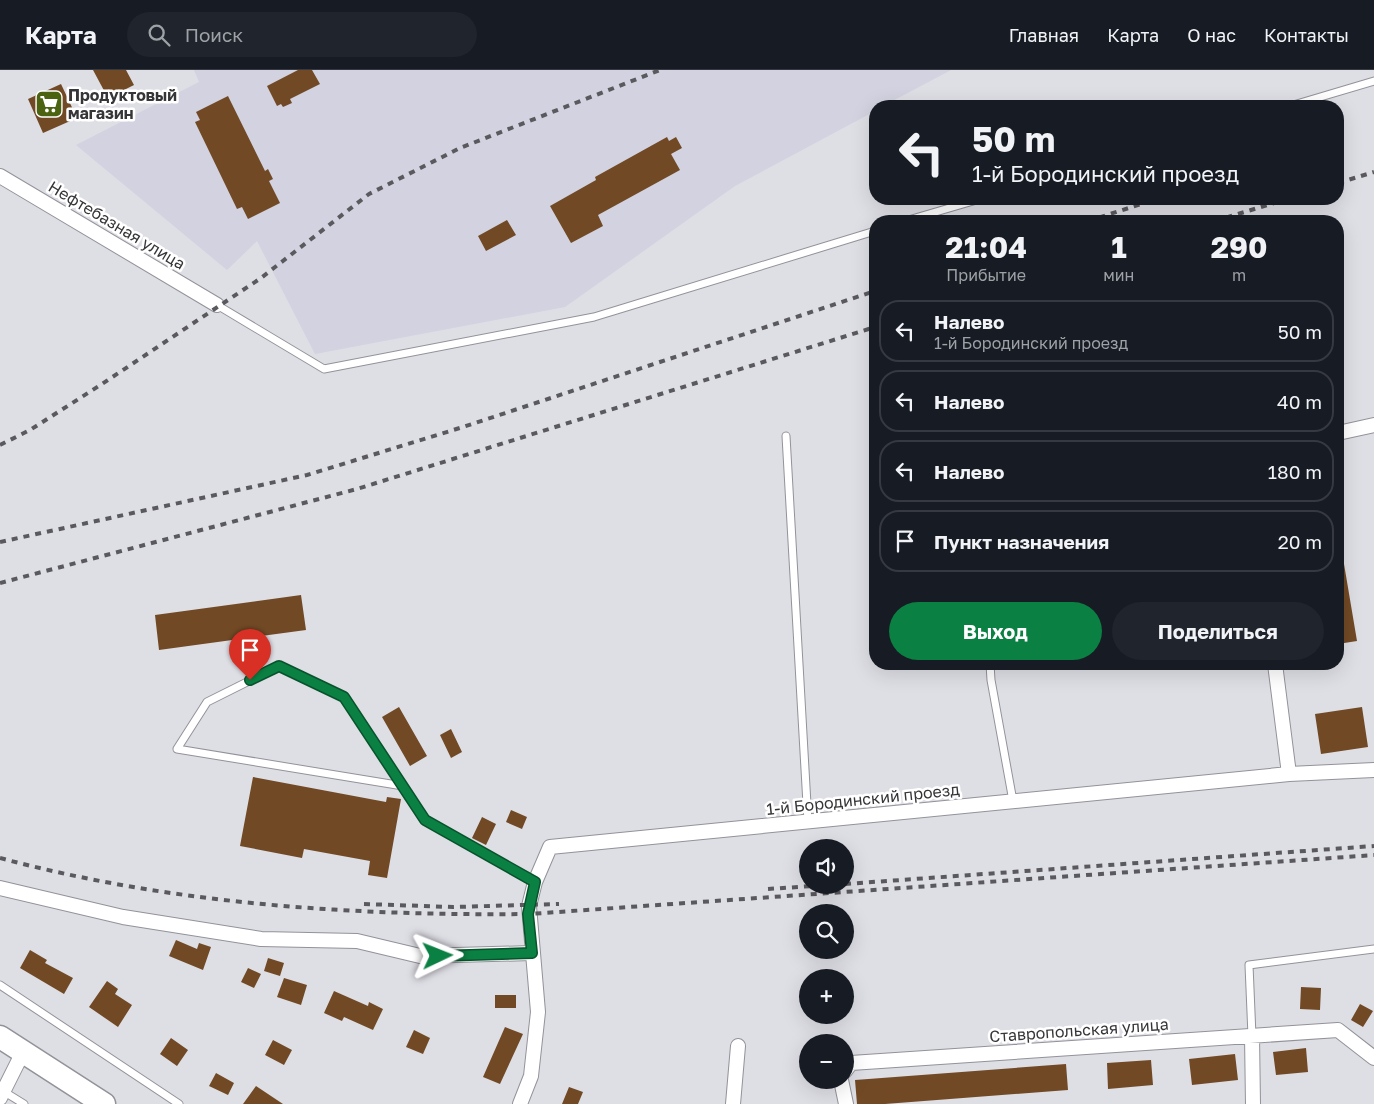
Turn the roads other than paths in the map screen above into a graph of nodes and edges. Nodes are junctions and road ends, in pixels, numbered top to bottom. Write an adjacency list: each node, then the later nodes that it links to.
1 (1374, 81): 2 (lane)
2 (1310, 100)
3 (0, 176): 7 (street, Нефтебазная улица)
4 (960, 205): 5 (lane)
5 (925, 215)
6 (869, 232): 7 (lane)
7 (217, 305)
8 (1374, 425): 9 (street)
9 (1344, 432)
10 (786, 436): 17 (lane)
11 (990, 670): 16 (lane)
12 (1276, 670): 14 (street)
13 (1374, 770): 14 (street, 1-й Бородинский проезд)
14 (1289, 774): 16 (street, 1-й Бородинский проезд)
15 (403, 786): 15 (lane); 18 (lane)
16 (1013, 802): 17 (street, 1-й Бородинский проезд)
17 (808, 822): 18 (street, 1-й Бородинский проезд)
18 (535, 882): 21 (street, 1-й Бородинский проезд)
19 (0, 888): 21 (street)
20 (1374, 950): 23 (lane)
21 (532, 953): 34 (street, 1-й Бородинский проезд)
22 (0, 985): 33 (lane)
23 (1252, 1036): 27 (street, Ставропольская улица); 28 (street, Ставропольская улица); 37 (street)
24 (0, 1037): 26 (main road)
25 (738, 1046): 35 (street)
26 (23, 1052): 30 (street); 32 (main road)
27 (1374, 1058)
28 (854, 1063)
29 (842, 1089): 36 (street)
30 (1, 1093): 31 (lane)
31 (24, 1104)
32 (104, 1104)
33 (179, 1104)
34 (520, 1104)
35 (733, 1104)
36 (846, 1104)
37 (1253, 1104)

